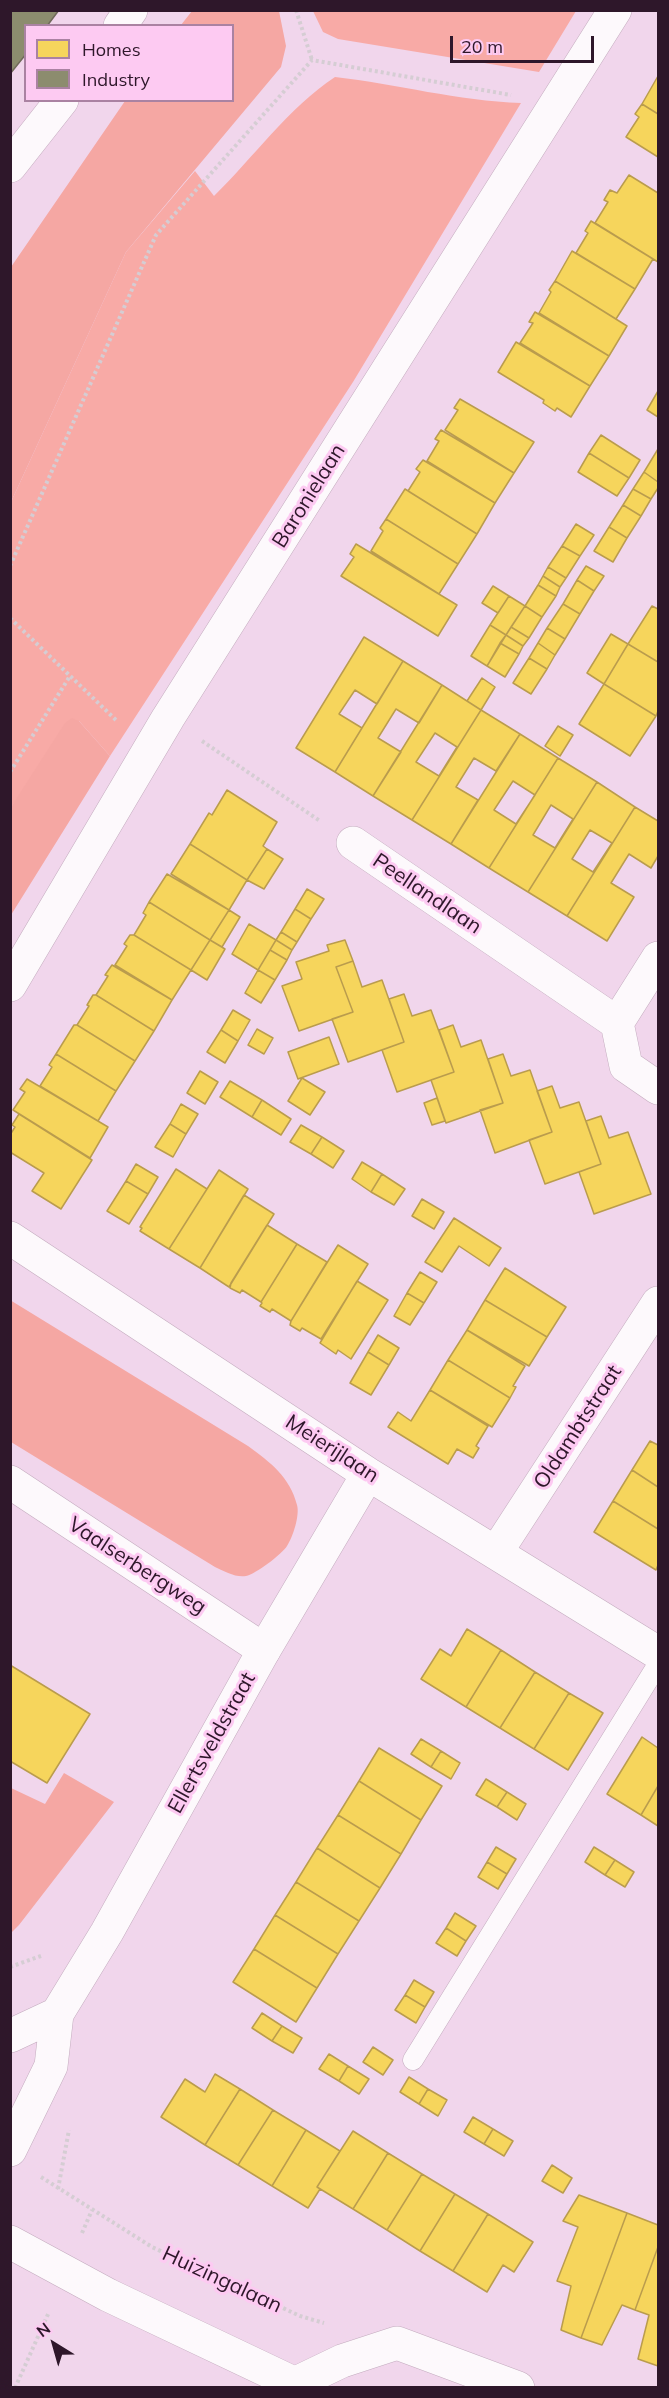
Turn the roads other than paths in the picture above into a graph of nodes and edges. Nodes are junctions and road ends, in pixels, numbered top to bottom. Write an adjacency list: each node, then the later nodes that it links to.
1 (131, 10): 3 (street)
2 (615, 10): 8 (street, Baronielaan)
3 (121, 24)
4 (60, 102): 5 (street)
5 (10, 166)
6 (353, 843): 9 (street, Peellandlaan)
7 (658, 958): 9 (street)
8 (10, 986)
9 (617, 1023): 10 (street)
10 (658, 1088)
11 (10, 1238): 13 (street, Meierijlaan)
12 (658, 1303): 15 (street, Oldambtstraat)
13 (368, 1474): 15 (street, Meierijlaan); 16 (street, Ellertsveldstraat)
14 (10, 1482): 16 (street, Vaalserbergweg)
15 (497, 1551): 17 (street, Meierijlaan)
16 (264, 1650): 19 (street, Ellertsveldstraat)
17 (658, 1653)
18 (658, 1664): 21 (lane)
19 (57, 2014): 20 (street); 22 (street, Ellertsveldstraat)
20 (10, 2036)
21 (412, 2060)
22 (10, 2150)
23 (10, 2242): 24 (street)
24 (298, 2386): 25 (street)
25 (518, 2388)

